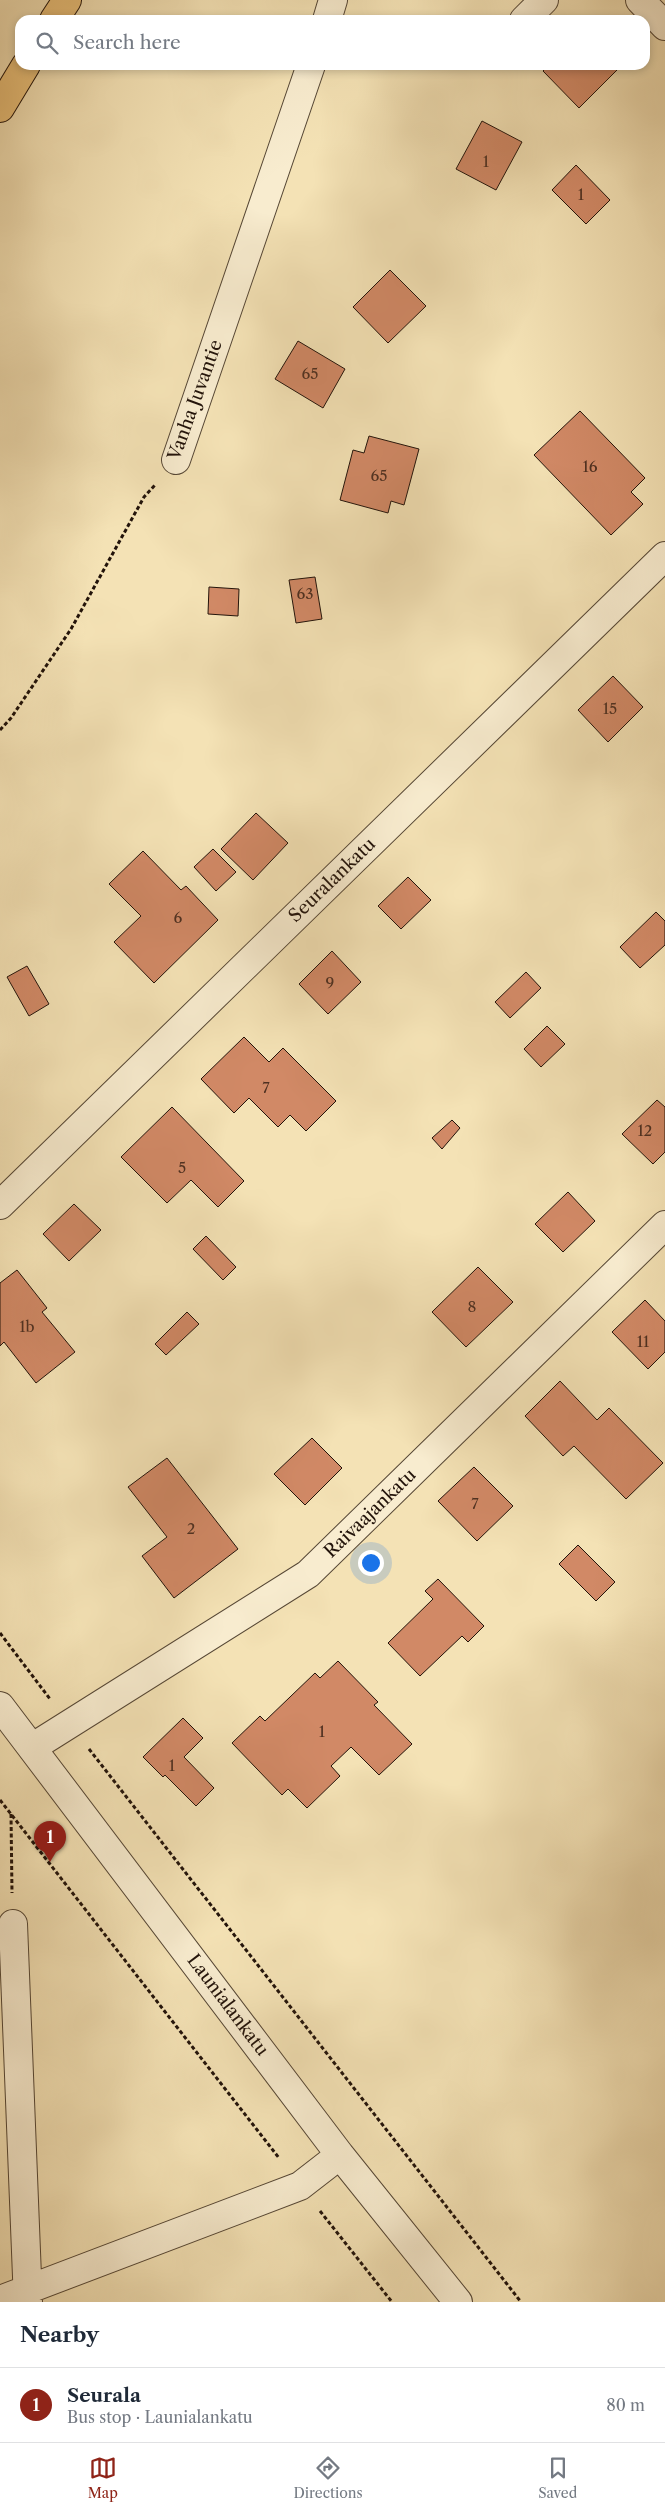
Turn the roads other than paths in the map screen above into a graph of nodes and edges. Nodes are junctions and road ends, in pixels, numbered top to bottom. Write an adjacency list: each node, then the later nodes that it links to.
1 (67, 0): 5 (main road)
2 (333, 0): 6 (street)
3 (544, 0): 7 (street)
4 (640, 0): 8 (street)
5 (57, 15)
6 (328, 15)
7 (529, 15)
8 (665, 26)
9 (23, 70): 11 (main road)
10 (309, 70): 12 (street, Vanha Juvantie)
11 (0, 108)
12 (176, 460)
13 (665, 556): 14 (street, Seuralankatu)
14 (0, 1205)
15 (665, 1225): 17 (street, Raivaajankatu)
16 (4, 1718): 17 (street, Launialankatu)
17 (33, 1746): 19 (street, Launialankatu)
18 (13, 1924): 20 (street)
19 (340, 2155): 20 (street); 22 (street, Launialankatu)
20 (28, 2295): 21 (street)
21 (0, 2300)
22 (458, 2302)

